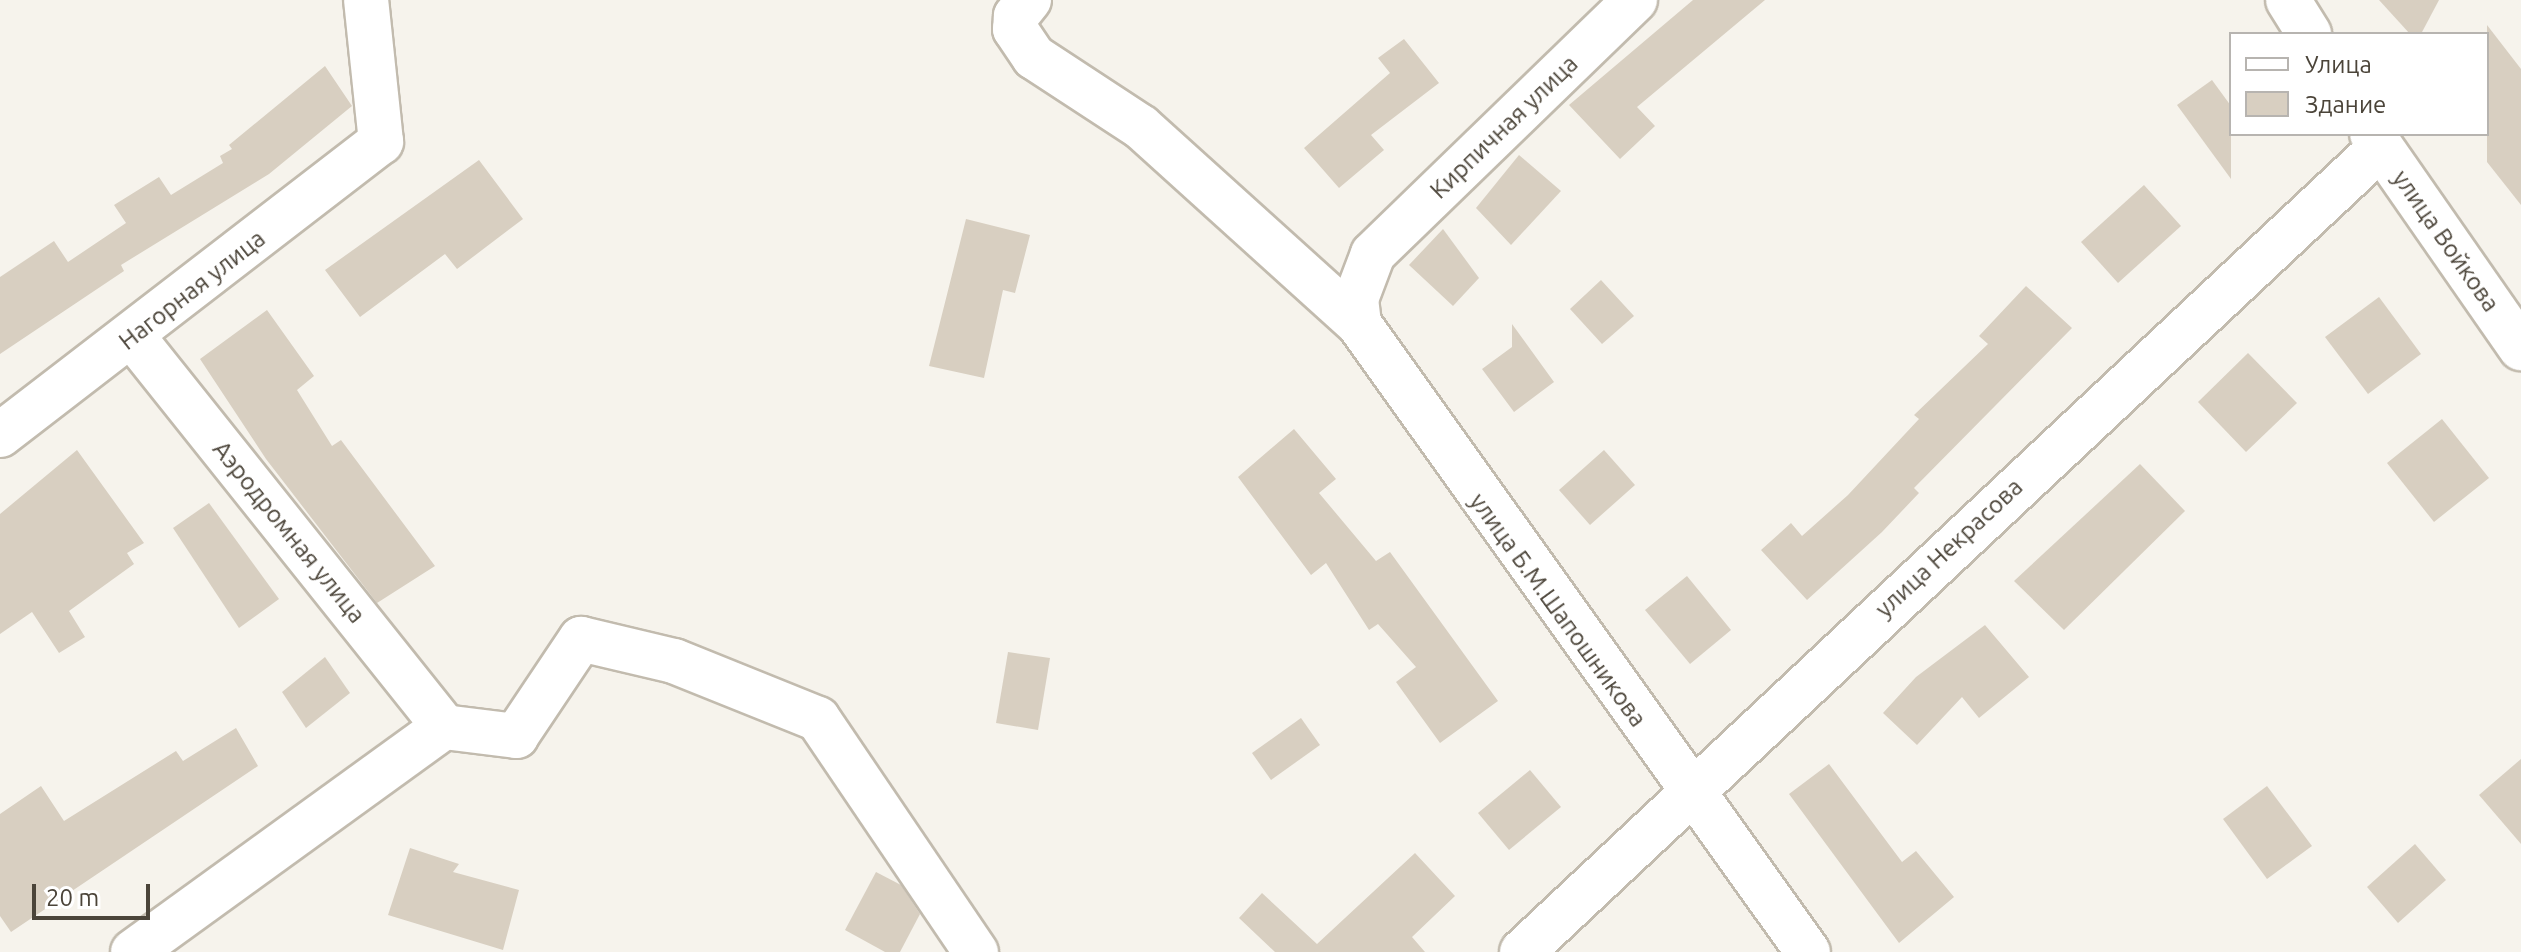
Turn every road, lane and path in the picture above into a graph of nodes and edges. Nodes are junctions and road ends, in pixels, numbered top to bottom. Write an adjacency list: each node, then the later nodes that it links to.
1 (366, 0): 8 (street, Нагорная улица)
2 (1029, 0): 7 (street, улица Б.М.Шапошникова)
3 (1635, 0): 7 (street, Кирпичная улица)
4 (2288, 0): 5 (street)
5 (2308, 32)
6 (2376, 141): 9 (street, улица Войкова); 12 (street, улица Некрасова)
7 (1359, 324): 12 (street, улица Б.М.Шапошникова)
8 (133, 337): 10 (street, Нагорная улица); 11 (street, Аэродромная улица)
9 (2521, 348)
10 (0, 435)
11 (444, 727): 13 (street); 14 (street)
12 (1688, 791): 15 (street, улица Некрасова); 16 (street, улица Б.М.Шапошникова)
13 (133, 952)
14 (976, 952)
15 (1522, 952)
16 (1808, 952)

